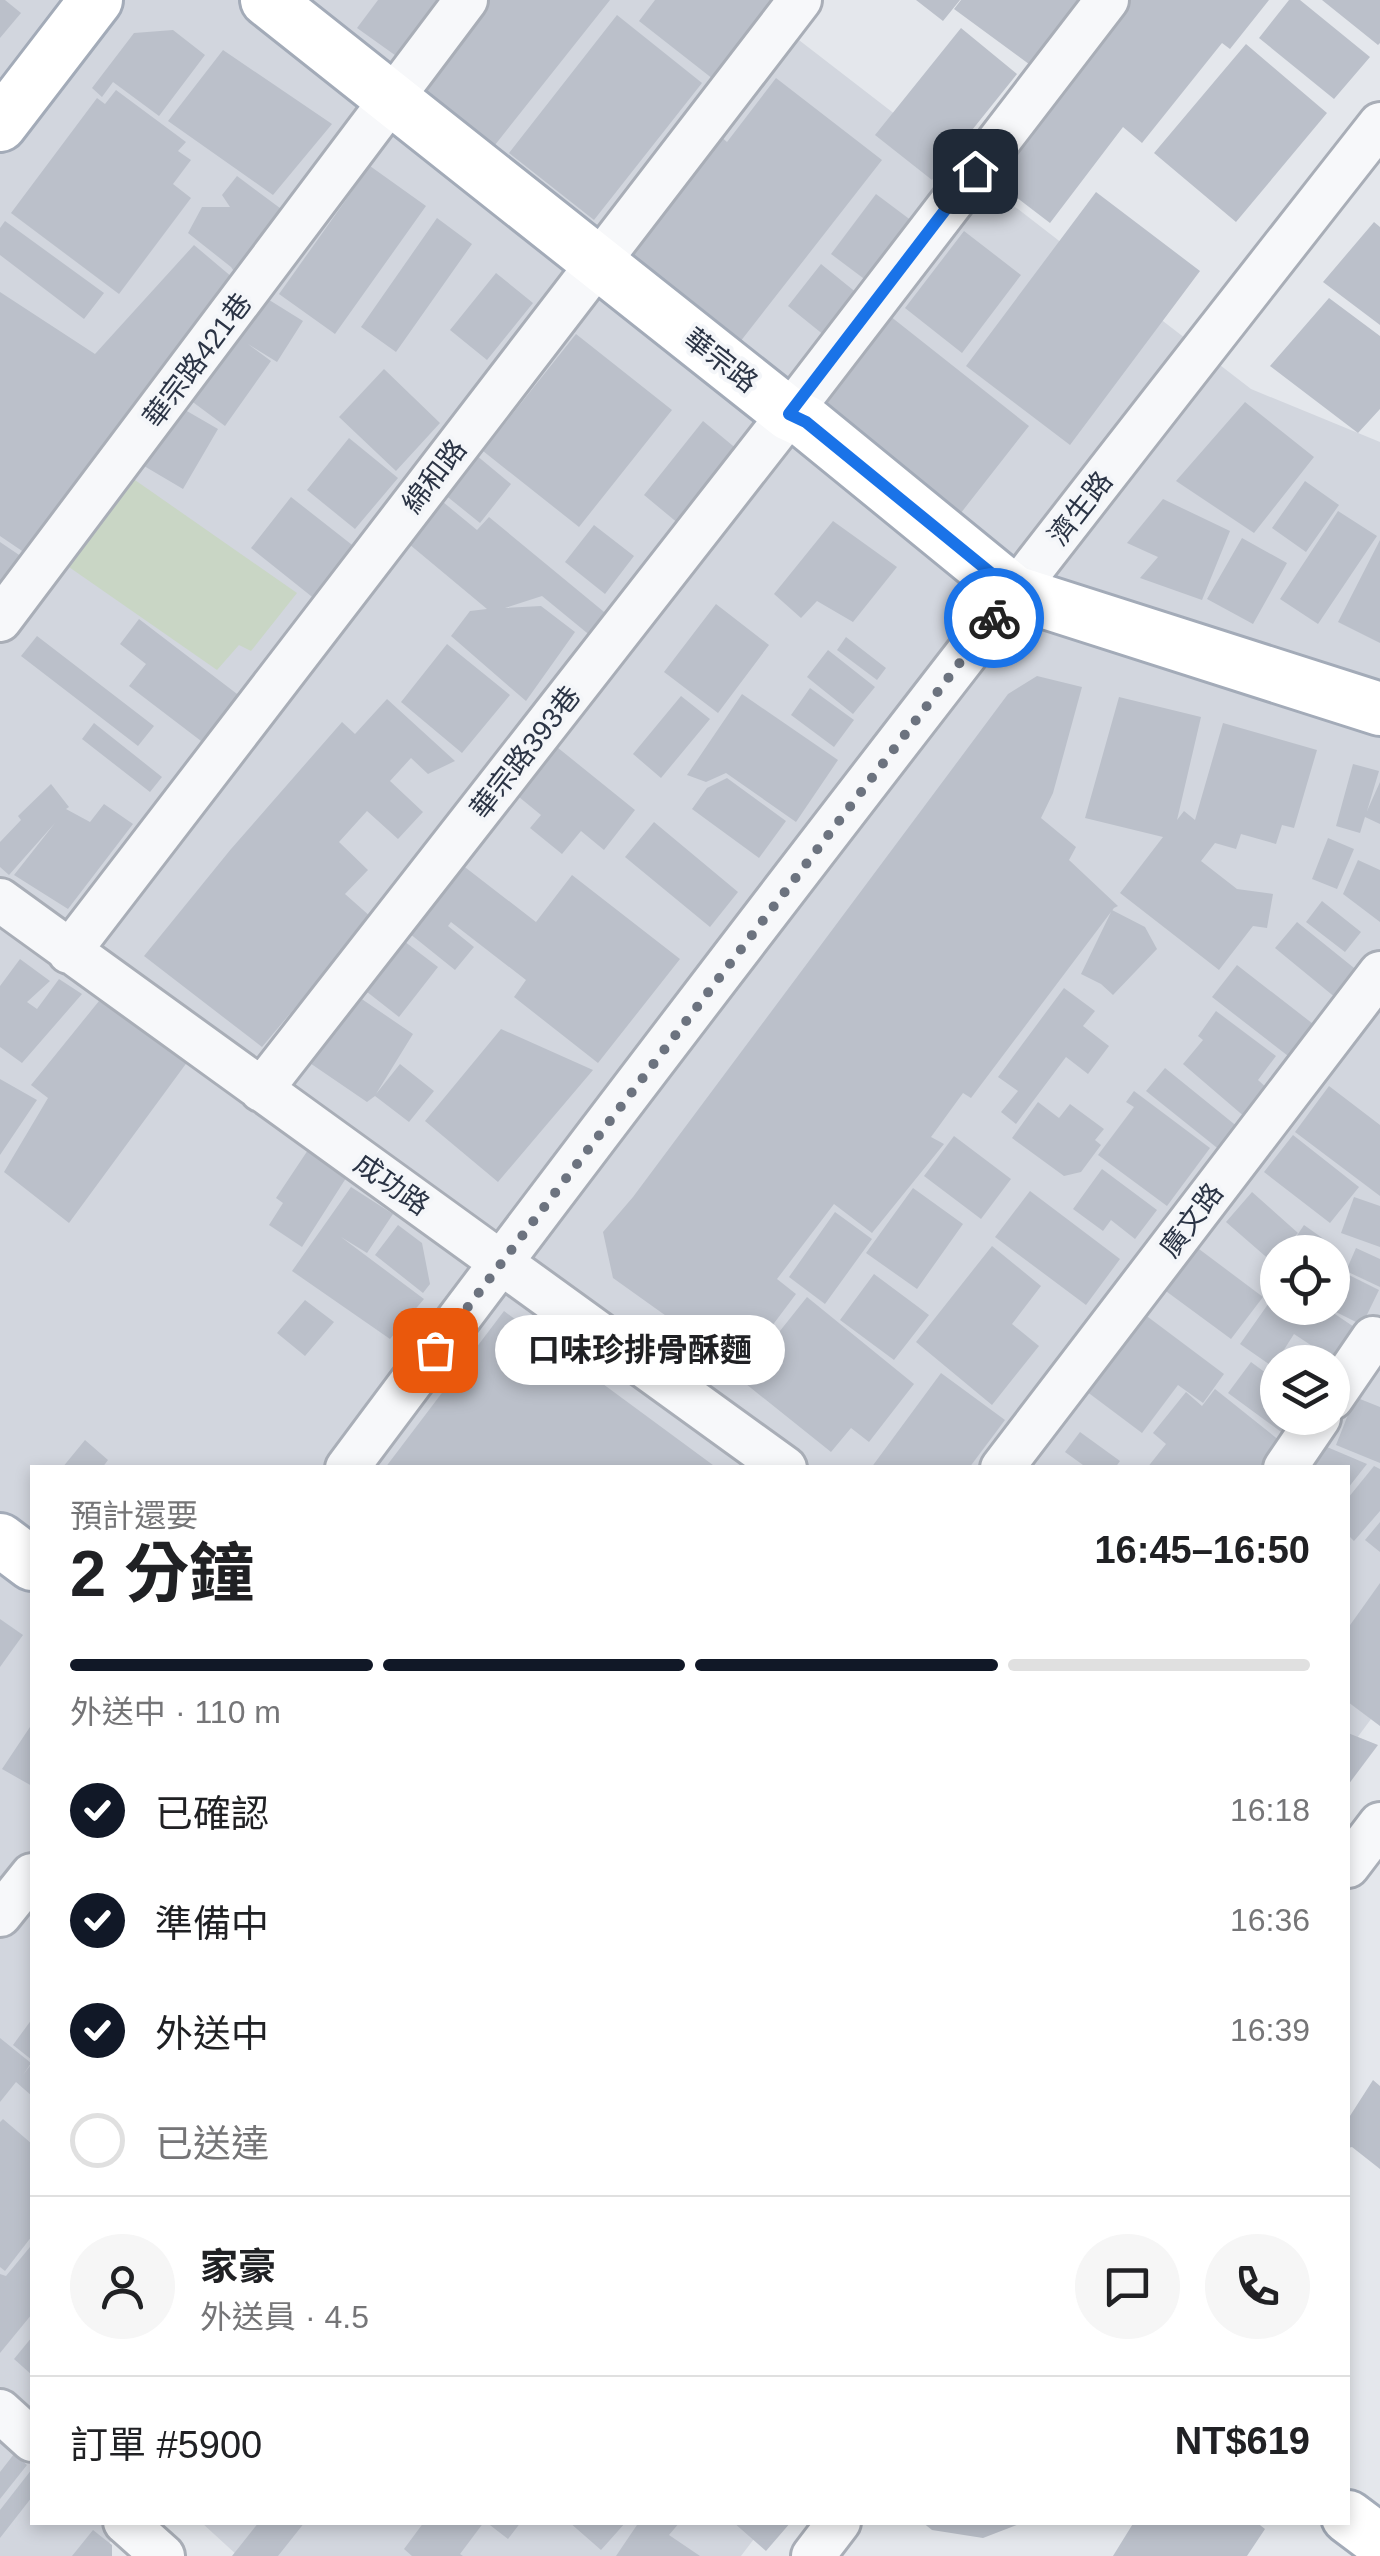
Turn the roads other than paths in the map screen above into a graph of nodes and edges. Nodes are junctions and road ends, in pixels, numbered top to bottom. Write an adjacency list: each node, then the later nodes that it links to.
1 (96, 0): 7 (main road)
2 (267, 0): 6 (main road, 華宗路)
3 (466, 0): 6 (street, 華宗路421巷)
4 (800, 0): 9 (street, 綿和路)
5 (1107, 0): 10 (street, 華宗路393巷)
6 (394, 99): 9 (main road, 華宗路); 12 (street, 華宗路421巷)
7 (0, 124)
8 (1380, 124): 11 (street, 濟生路)
9 (598, 263): 10 (main road, 華宗路); 15 (street, 綿和路)
10 (789, 414): 11 (main road, 華宗路); 17 (street, 華宗路393巷)
11 (1014, 592): 13 (main road, 華宗路); 18 (street, 濟生路)
12 (0, 620)
13 (1380, 709)
14 (0, 900): 15 (street, 成功路)
15 (69, 952): 17 (street, 成功路)
16 (1380, 973): 24 (street, 廣文路)
17 (261, 1090): 18 (street, 成功路)
18 (501, 1261): 22 (street, 濟生路); 23 (street, 成功路)
19 (1373, 1338): 20 (street)
20 (1350, 1372)
21 (1307, 1435): 25 (street)
22 (349, 1465)
23 (781, 1465)
24 (1004, 1465)
25 (1286, 1465)
26 (0, 1540): 27 (main road)
27 (30, 1562)
28 (1380, 1824): 29 (street)
29 (1350, 1863)
30 (30, 1877): 31 (street)
31 (0, 1915)
32 (0, 2411): 33 (street)
33 (30, 2438)
34 (1350, 2519): 37 (main road)
35 (130, 2525): 38 (street)
36 (837, 2525): 39 (street)
37 (1380, 2541)
38 (164, 2547)
39 (813, 2556)

